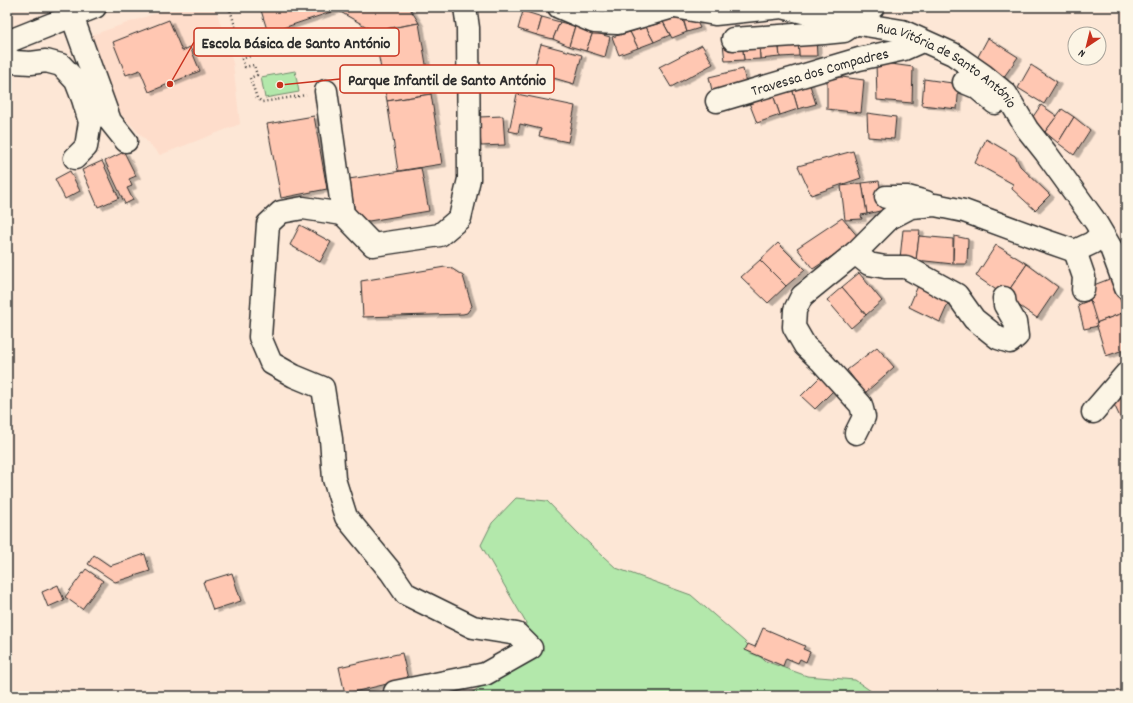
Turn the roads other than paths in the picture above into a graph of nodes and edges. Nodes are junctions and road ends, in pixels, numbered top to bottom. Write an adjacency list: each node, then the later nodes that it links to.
1 (95, 7): 6 (street)
2 (465, 7): 22 (street)
3 (559, 7): 4 (street, Rua Vitória de Santo António)
4 (674, 7): 7 (street, Rua Vitória de Santo António)
5 (873, 7): 7 (street)
6 (72, 16): 11 (street); 17 (street)
7 (834, 19): 8 (street, Rua Vitória de Santo António)
8 (856, 24): 9 (street); 10 (street, Rua Vitória de Santo António)
9 (733, 39)
10 (922, 41): 15 (street, Travessa dos Compadres); 16 (street, Rua Vitória de Santo António)
11 (7, 42)
12 (7, 57): 18 (street)
13 (964, 82): 16 (street)
14 (326, 91): 22 (street)
15 (717, 101)
16 (1016, 112): 23 (street, Rua Vitória de Santo António)
17 (126, 142)
18 (75, 158)
19 (886, 197): 21 (street)
20 (1060, 198): 23 (street)
21 (935, 205): 23 (street); 24 (street)
22 (343, 214): 31 (street)
23 (1090, 243): 25 (street, Rua Vitória de Santo António); 26 (street)
24 (855, 253): 27 (street); 30 (street)
25 (1126, 288)
26 (1083, 290)
27 (1004, 298)
28 (1126, 374): 29 (street)
29 (1093, 412)
30 (856, 433)
31 (395, 692)

